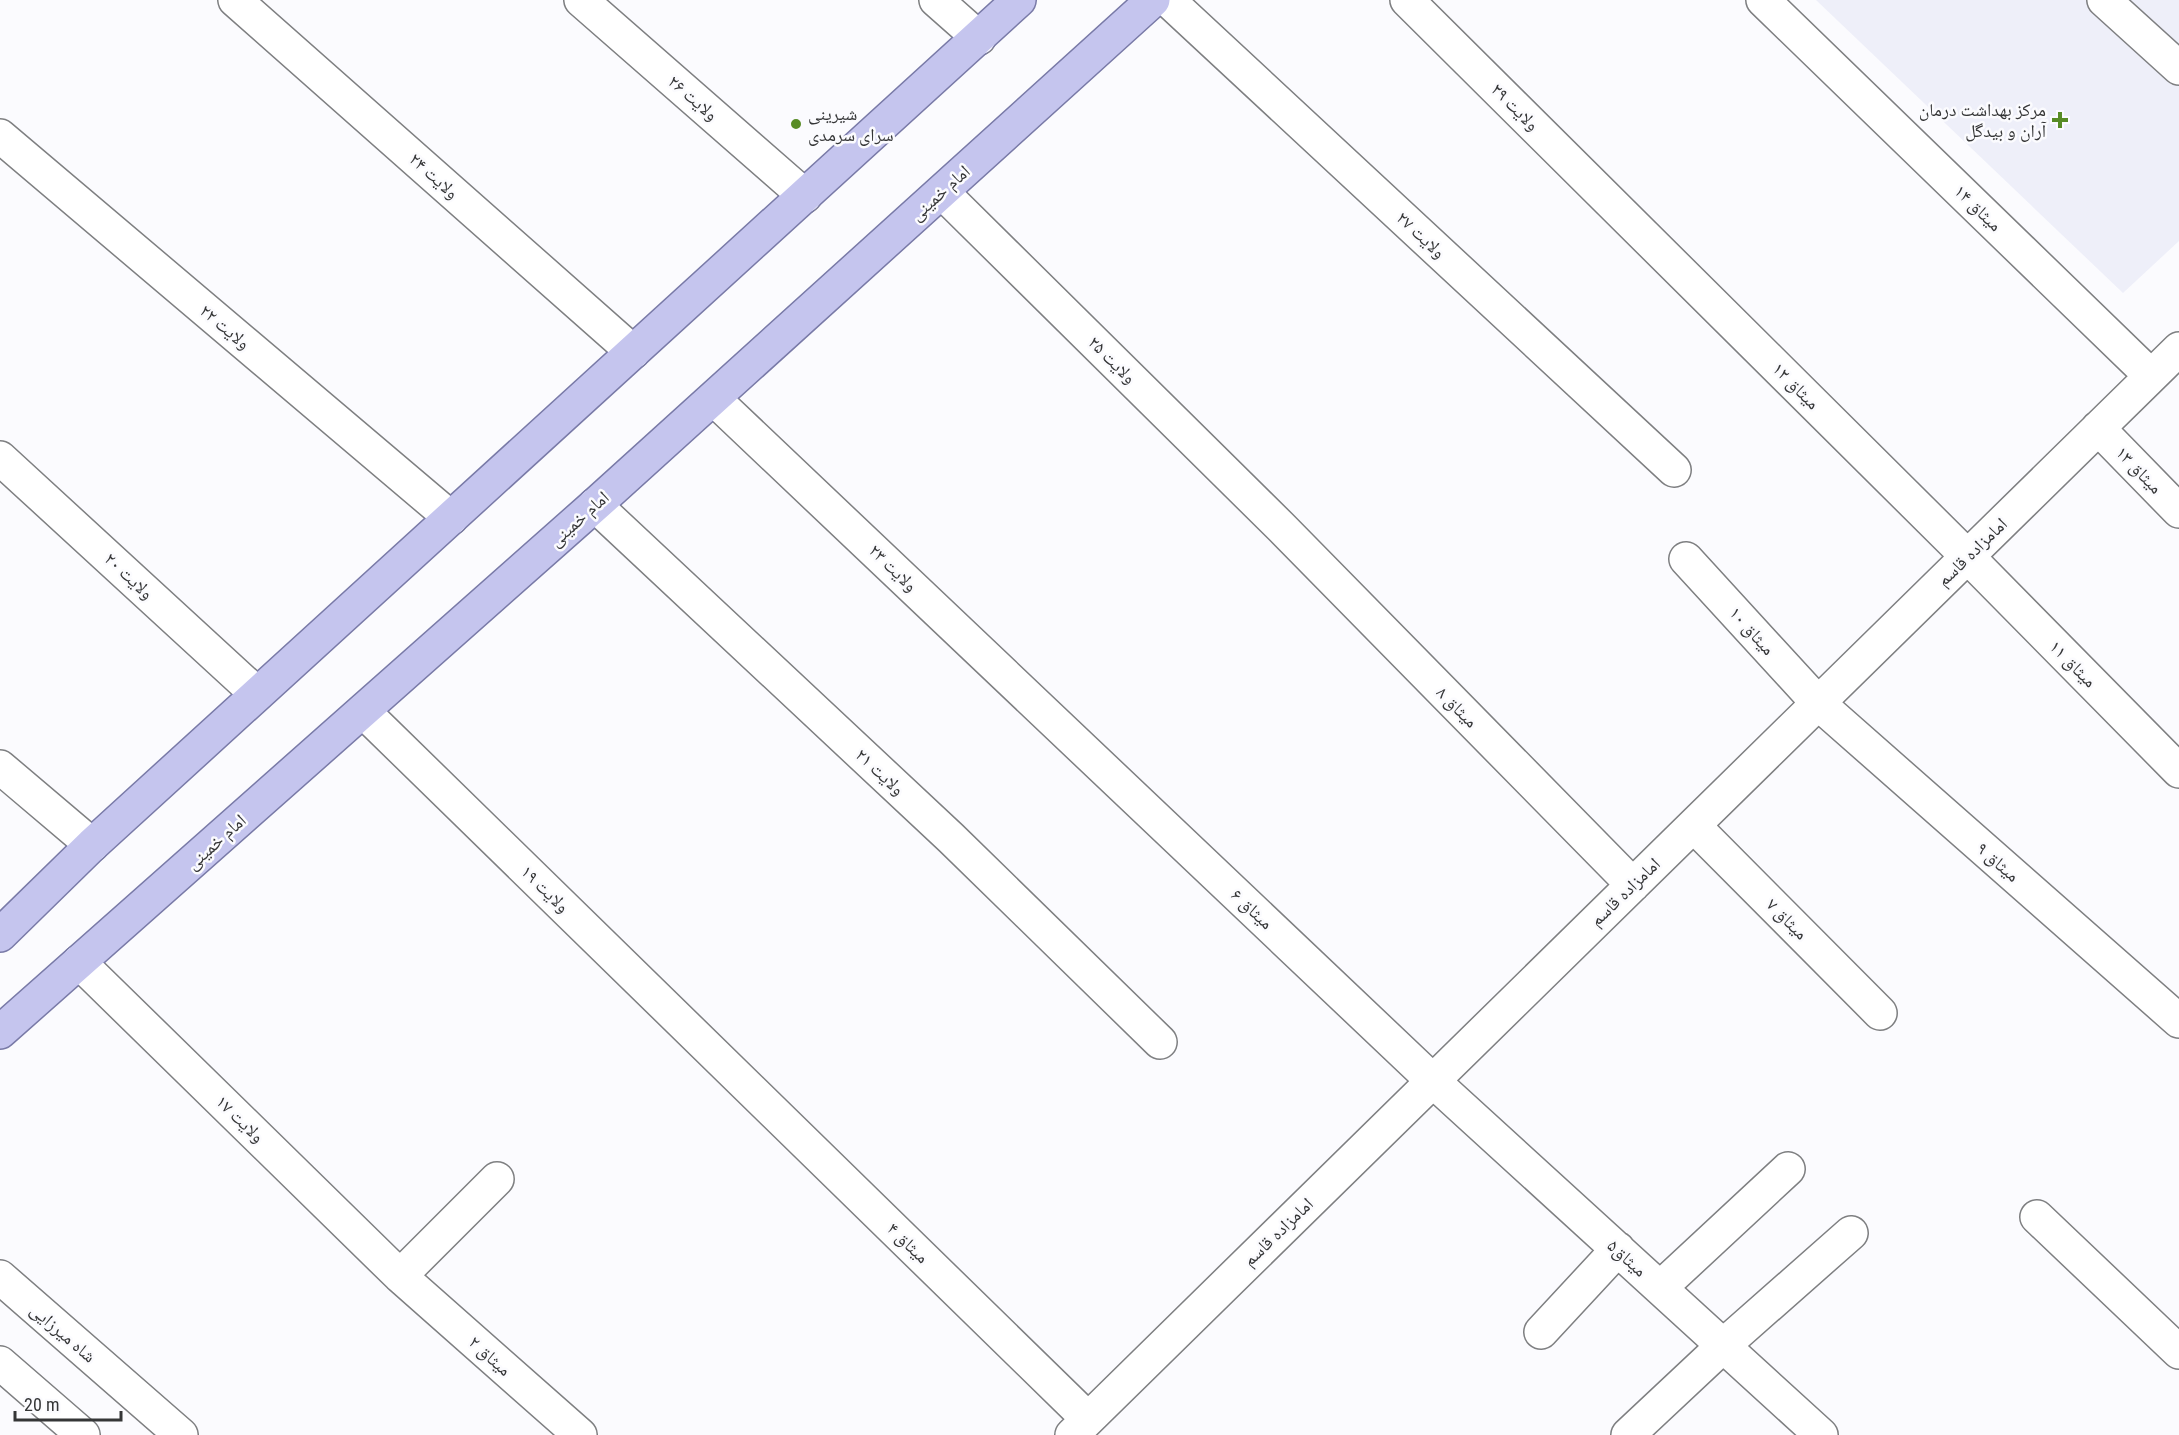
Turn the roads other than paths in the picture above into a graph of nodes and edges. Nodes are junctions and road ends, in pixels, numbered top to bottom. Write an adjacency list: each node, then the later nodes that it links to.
1 (235, 0): 17 (street, ولایت ۲۴)
2 (581, 0): 14 (street, ولایت ۲۶)
3 (936, 0): 10 (street)
4 (1019, 0): 10 (main road)
5 (1153, 0): 13 (main road, امام خمینی)
6 (1168, 0): 22 (street, ولایت ۲۷)
7 (1407, 0): 15 (street, ولایت ۲۹)
8 (1763, 0): 18 (street, میثاق ۱۴)
9 (2104, 0): 11 (street)
10 (979, 38): 14 (main road)
11 (2179, 68)
12 (0, 136): 25 (street, ولایت ۲۲)
13 (942, 192): 19 (main road, امام خمینی); 26 (street, ولایت ۲۵)
14 (805, 196): 17 (main road)
15 (1624, 215): 27 (street, میثاق ۱۲)
16 (2179, 349): 18 (street, امامزاده قاسم)
17 (633, 352): 25 (main road)
18 (2151, 376): 20 (street, امامزاده قاسم)
19 (714, 399): 23 (main road, امام خمینی); 32 (street, ولایت ۲۳)
20 (2098, 428): 24 (street, میثاق ۱۳); 27 (street, امامزاده قاسم)
21 (0, 458): 29 (street, ولایت ۲۰)
22 (1674, 470)
23 (595, 505): 31 (main road, امام خمینی); 43 (street, ولایت ۲۱)
24 (2179, 511)
25 (451, 518): 29 (main road)
26 (1282, 528): 37 (street, میثاق ۸)
27 (1968, 557): 30 (street, امامزاده قاسم); 34 (street, میثاق ۱۱)
28 (1686, 559): 30 (street, میثاق ۱۰)
29 (257, 694): 36 (main road)
30 (1818, 703): 35 (street, امامزاده قاسم); 41 (street, میثاق ۹)
31 (363, 711): 39 (main road, امام خمینی); 44 (street, ولایت ۱۹)
32 (1071, 738): 45 (street, میثاق ۶)
33 (0, 767): 36 (street)
34 (2179, 771)
35 (1694, 826): 37 (street, امامزاده قاسم); 40 (street, میثاق ۷)
36 (92, 845): 38 (main road)
37 (1633, 885): 45 (street, امامزاده قاسم)
38 (0, 935)
39 (79, 962): 42 (main road, امام خمینی); 51 (street, ولایت ۱۷)
40 (1880, 1013)
41 (2179, 1021)
42 (0, 1032)
43 (1160, 1042)
44 (728, 1067): 58 (street, میثاق ۴)
45 (1433, 1080): 50 (street, میثاق۵); 58 (street, امامزاده قاسم)
46 (1788, 1170): 53 (street)
47 (497, 1179): 51 (street)
48 (2037, 1217): 56 (street)
49 (1851, 1233): 55 (street)
50 (1618, 1249): 53 (street, میثاق۵); 54 (street)
51 (400, 1276): 61 (street, میثاق ۲)
52 (0, 1277): 60 (street, شاه میرزایی)
53 (1660, 1288): 55 (street, میثاق۵)
54 (1541, 1332)
55 (1724, 1345): 62 (street); 63 (street, میثاق۵)
56 (2179, 1352)
57 (0, 1363): 59 (street)
58 (1080, 1427)
59 (83, 1435)
60 (181, 1435)
61 (580, 1435)
62 (1628, 1435)
63 (1821, 1435)

